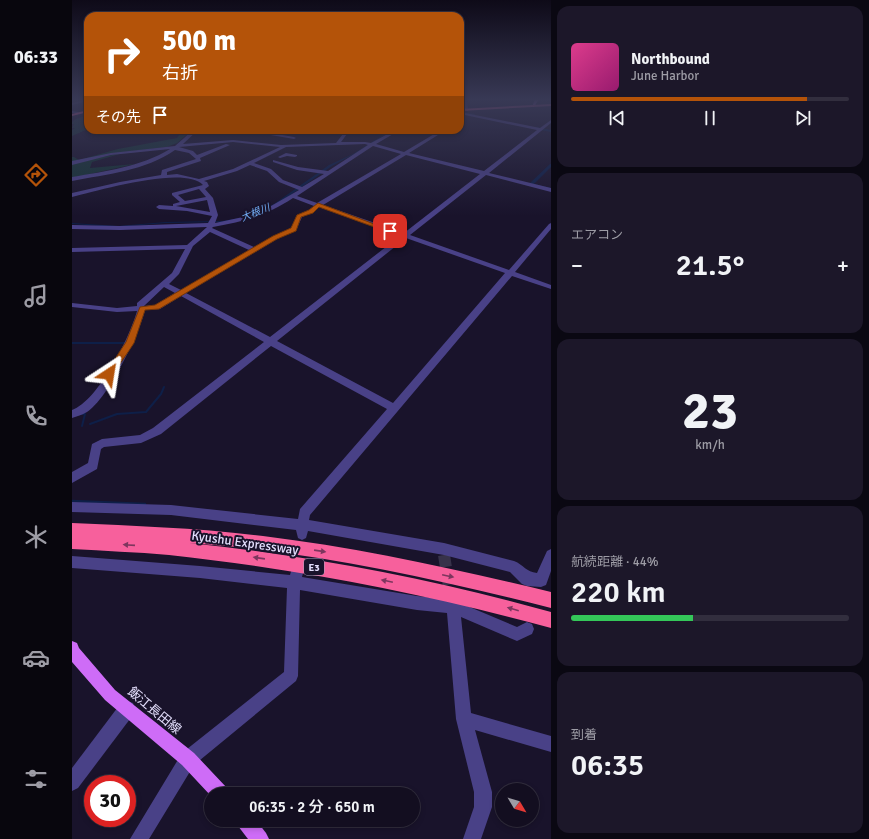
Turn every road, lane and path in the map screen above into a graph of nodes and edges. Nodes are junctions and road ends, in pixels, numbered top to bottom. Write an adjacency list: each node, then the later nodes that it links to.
1 (186, 138): 15 (street)
2 (246, 138): 10 (street)
3 (294, 138): 14 (street)
4 (342, 138): 12 (street)
5 (373, 138): 11 (street)
6 (383, 138): 13 (street)
7 (430, 138): 17 (street)
8 (529, 138): 31 (street)
9 (233, 141): 10 (street); 15 (street); 20 (street)
10 (244, 142): 14 (street)
11 (365, 143): 12 (street); 13 (street)
12 (337, 144): 14 (street)
13 (373, 144): 17 (street); 30 (street)
14 (289, 145): 18 (street)
15 (176, 147): 16 (street); 20 (street); 24 (street)
16 (125, 152): 23 (street); 26 (street)
17 (406, 152): 31 (street); 42 (street)
18 (271, 153): 21 (street); 25 (street)
19 (295, 156): 21 (street)
20 (197, 157): 29 (street)
21 (280, 157): 22 (street)
22 (275, 161): 27 (street); 30 (street)
23 (72, 163)
24 (144, 163): 28 (street); 29 (street)
25 (250, 163): 27 (street); 33 (street)
26 (127, 167)
27 (263, 167): 36 (street)
28 (107, 172): 32 (street); 34 (street)
29 (160, 172): 33 (street); 34 (street)
30 (330, 172): 36 (street)
31 (484, 173): 37 (street); 47 (street)
32 (72, 179)
33 (200, 180): 35 (street)
34 (117, 185): 38 (street)
35 (205, 187): 40 (street); 41 (street)
36 (302, 189): 39 (street)
37 (551, 190)
38 (72, 195)
39 (292, 196): 42 (street); 46 (street)
40 (210, 198): 41 (street); 43 (street)
41 (184, 203): 43 (street)
42 (318, 205): 47 (street); 50 (street)
43 (215, 215): 46 (street)
44 (551, 224): 51 (street)
45 (72, 227): 46 (street)
46 (210, 227): 48 (street); 50 (street)
47 (405, 236): 51 (street); 57 (street)
48 (189, 247): 49 (street); 52 (street)
49 (72, 250)
50 (254, 250): 54 (street)
51 (510, 273): 53 (street); 58 (street)
52 (164, 284): 54 (street); 56 (street)
53 (551, 287)
54 (180, 293): 56 (street); 57 (street)
55 (72, 305): 56 (street)
56 (142, 308): 59 (street)
57 (272, 341): 58 (street); 60 (street)
58 (394, 408): 62 (street)
59 (72, 414)
60 (72, 478)
61 (72, 507): 62 (street)
62 (303, 529): 65 (street)
63 (72, 530): 68 (highway, Kyushu Expressway / E3, one-way to 68)
64 (72, 542): 72 (highway, Kyushu Expressway / E3, one-way to 64)
65 (551, 555)
66 (72, 562): 67 (street)
67 (295, 578): 71 (street); 78 (street)
68 (481, 583): 69 (highway); 70 (highway, Kyushu Expressway / E3)
69 (551, 597)
70 (551, 600)
71 (453, 607): 73 (street); 76 (street)
72 (551, 620)
73 (527, 629)
74 (72, 648): 75 (main road, 飯江長田線)
75 (127, 709): 78 (main road, 飯江長田線); 79 (street)
76 (464, 719): 77 (street); 84 (street)
77 (551, 744)
78 (188, 759): 80 (main road, 飯江長田線); 82 (street)
79 (72, 782)
80 (214, 787)
81 (250, 827): 83 (main road)
82 (139, 839)
83 (260, 839)
84 (472, 839)

